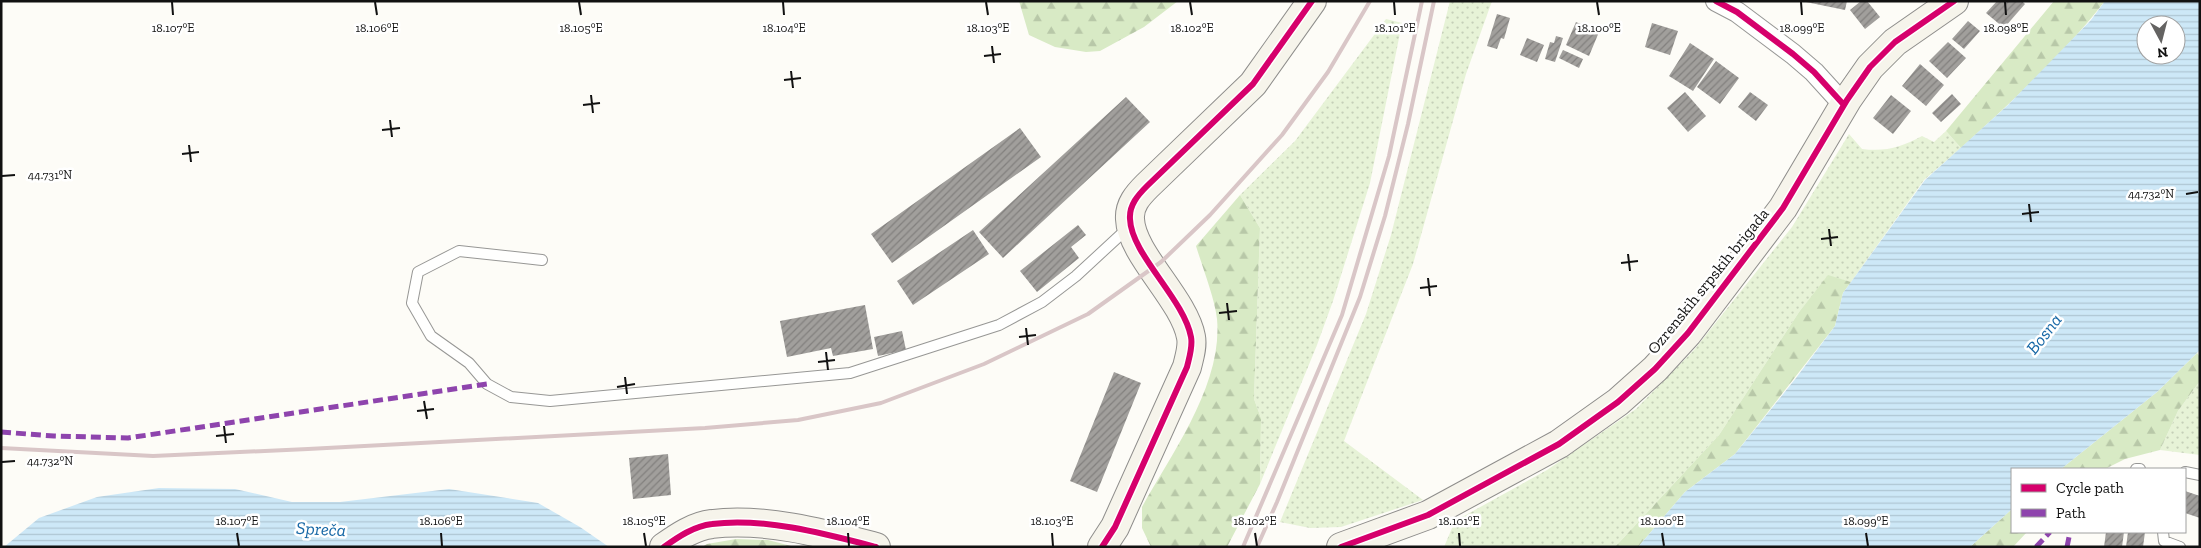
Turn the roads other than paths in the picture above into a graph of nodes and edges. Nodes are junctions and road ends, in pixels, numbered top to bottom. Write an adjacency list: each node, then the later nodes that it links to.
1 (1312, 1): 5 (main road)
2 (1716, 1): 4 (street)
3 (1954, 1): 4 (main road, Ozrenskih srpskih brigada)
4 (1844, 105): 13 (main road, Ozrenskih srpskih brigada)
5 (1130, 226): 6 (lane); 10 (main road)
6 (542, 260)
7 (2186, 472): 8 (lane)
8 (2200, 474)
9 (2163, 533): 14 (lane)
10 (1113, 540)
11 (664, 547): 12 (main road)
12 (876, 547)
13 (1341, 547)
14 (2180, 547)

